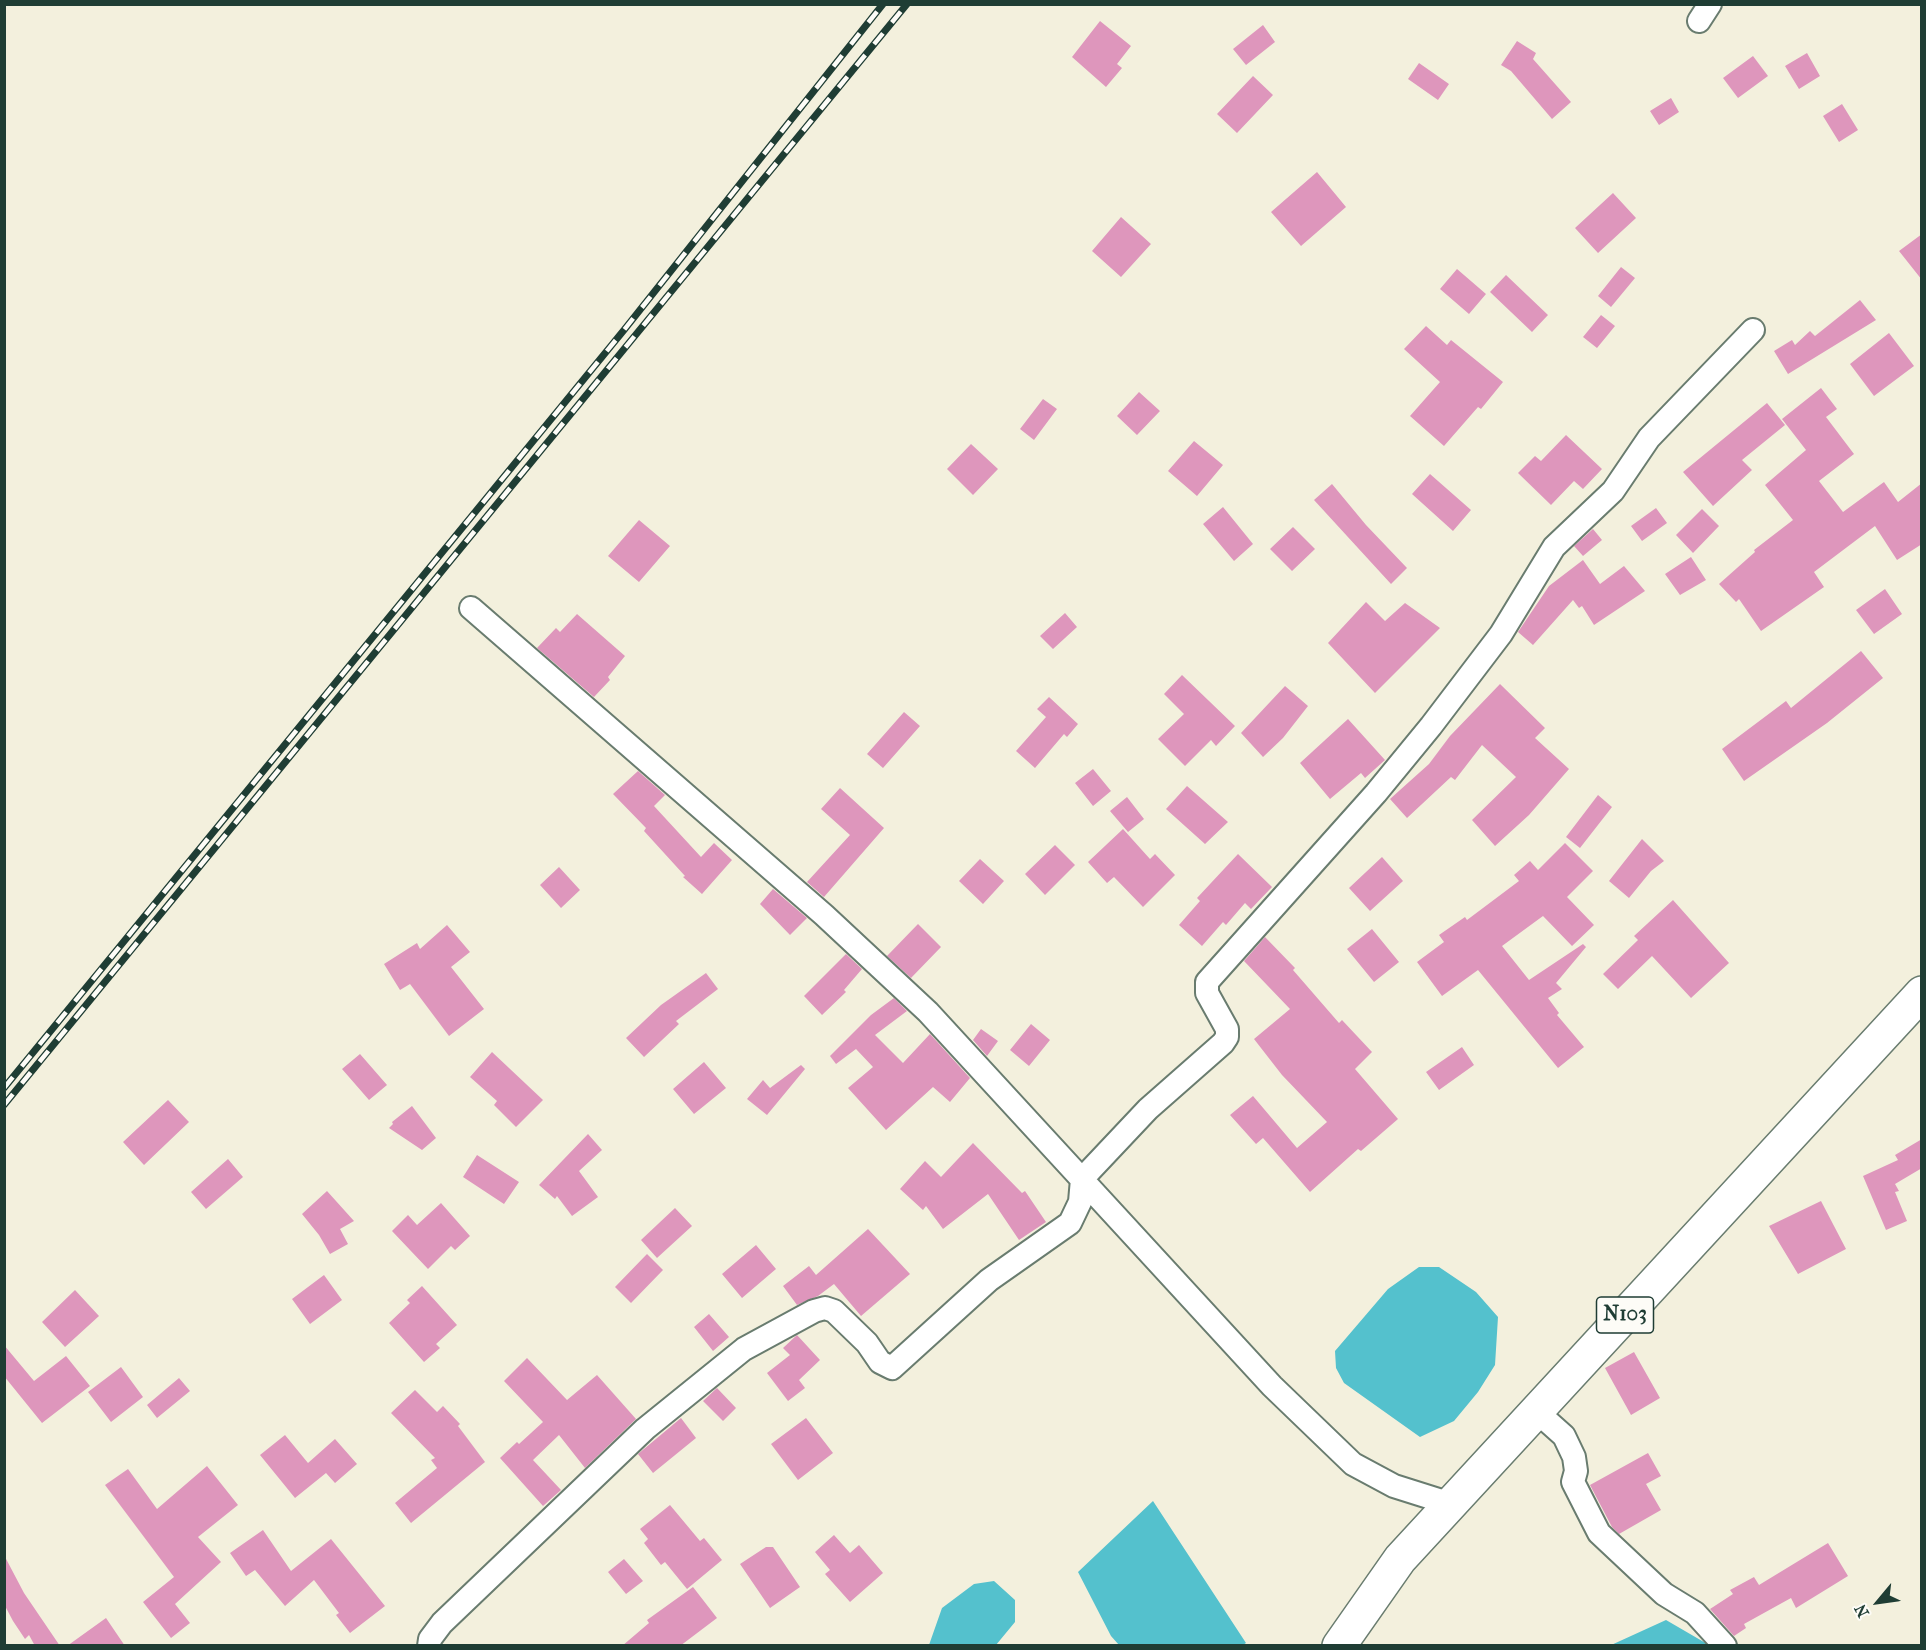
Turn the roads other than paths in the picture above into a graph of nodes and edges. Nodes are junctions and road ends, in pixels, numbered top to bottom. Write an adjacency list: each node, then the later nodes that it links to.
1 (1753, 330): 4 (street)
2 (471, 608): 4 (street)
3 (1922, 993): 5 (highway, N103)
4 (1082, 1179): 6 (street); 7 (street)
5 (1536, 1412): 6 (highway, N103); 9 (street)
6 (1451, 1504): 8 (highway, N103)
7 (429, 1646)
8 (1339, 1646)
9 (1725, 1646)

